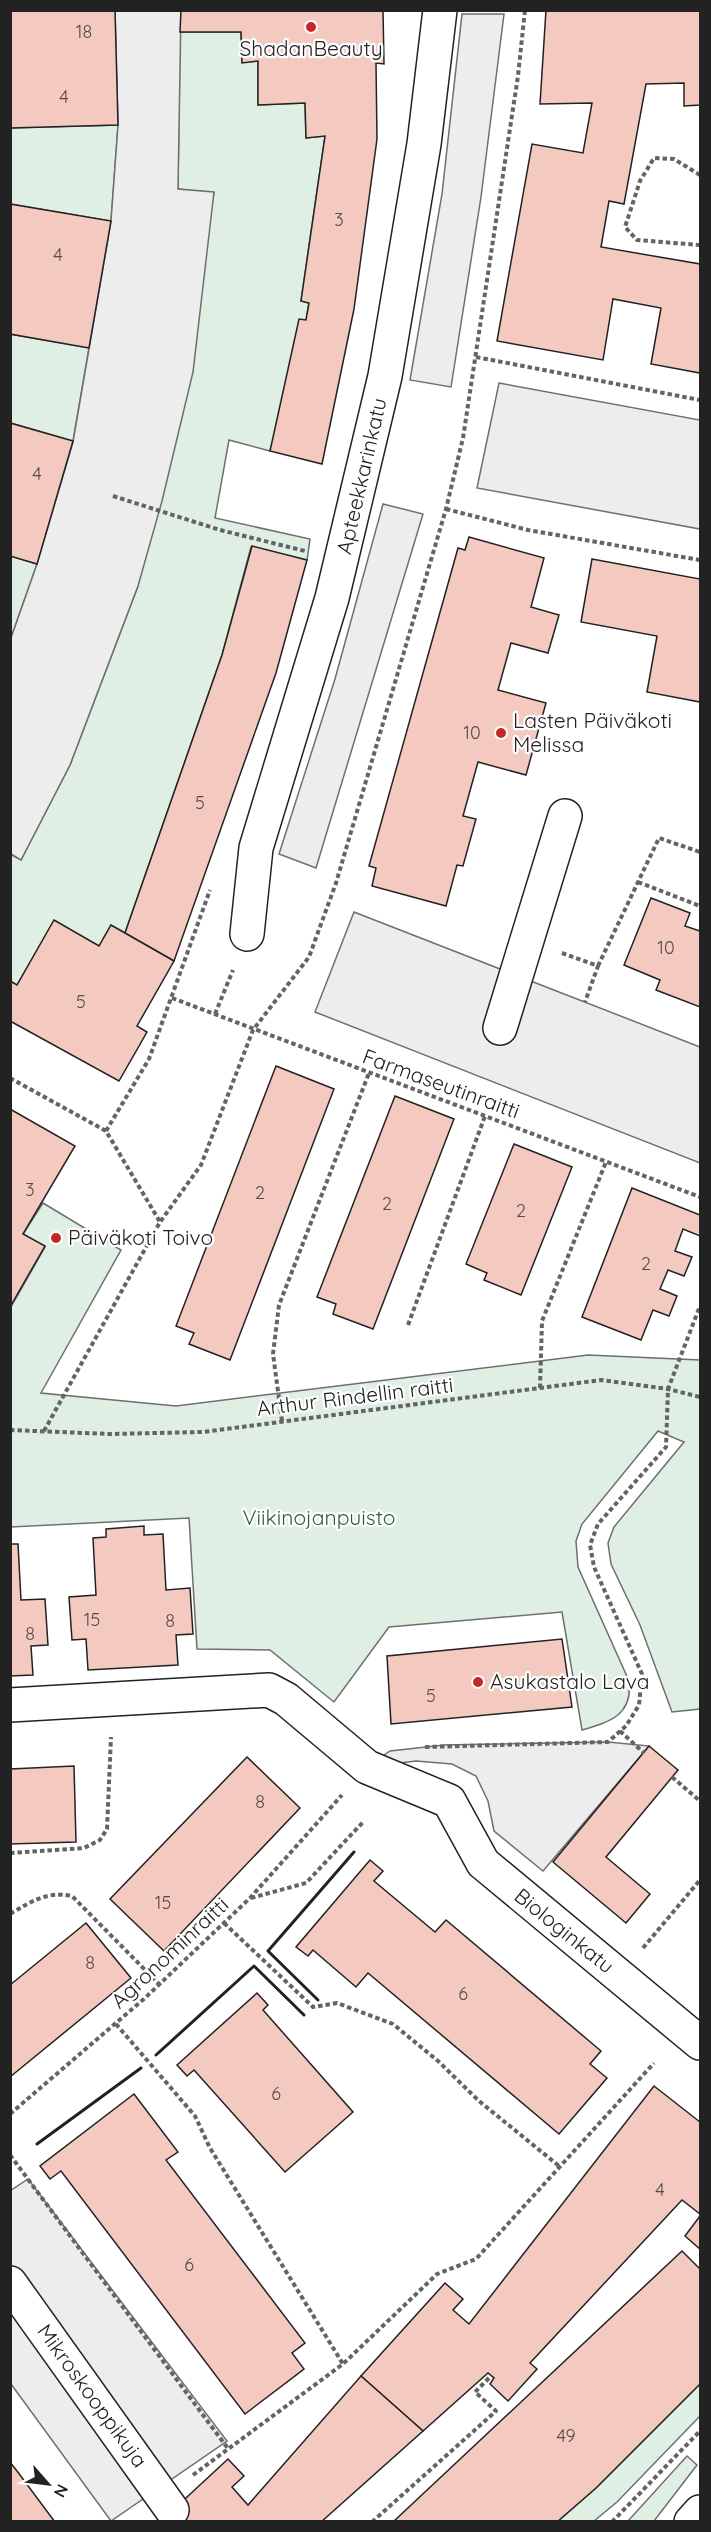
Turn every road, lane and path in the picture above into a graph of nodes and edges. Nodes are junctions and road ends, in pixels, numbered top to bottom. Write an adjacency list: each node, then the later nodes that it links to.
1 (440, 10): 16 (street, Apteekkarinkatu)
2 (525, 10): 5 (path)
3 (700, 175): 4 (path)
4 (700, 245)
5 (476, 357): 6 (path); 8 (path)
6 (700, 400)
7 (113, 496): 9 (path)
8 (446, 509): 10 (path); 23 (path)
9 (315, 554)
10 (700, 560)
11 (565, 816): 17 (street)
12 (700, 852): 13 (path)
13 (638, 882): 15 (path); 18 (path)
14 (212, 886): 19 (path)
15 (700, 906)
16 (247, 934): 21 (path)
17 (527, 940): 18 (path); 22 (street)
18 (598, 966): 20 (path)
19 (172, 998): 21 (path, Farmaseutinraitti); 27 (path)
20 (585, 1002)
21 (215, 1014): 23 (path, Farmaseutinraitti)
22 (500, 1028)
23 (253, 1030): 24 (path, Farmaseutinraitti); 30 (path)
24 (369, 1073): 26 (path, Farmaseutinraitti); 36 (path)
25 (10, 1078): 27 (path)
26 (484, 1116): 28 (path, Farmaseutinraitti); 32 (path)
27 (106, 1131): 30 (path)
28 (606, 1162): 29 (path, Farmaseutinraitti); 33 (path)
29 (700, 1197)
30 (160, 1222): 38 (path)
31 (700, 1306): 34 (path)
32 (408, 1325)
33 (540, 1388): 34 (path, Arthur Rindellin raitti); 36 (path, Arthur Rindellin raitti)
34 (668, 1389): 35 (path, Arthur Rindellin raitti); 41 (path)
35 (700, 1397)
36 (282, 1421): 38 (path, Arthur Rindellin raitti)
37 (10, 1430): 38 (path, Arthur Rindellin raitti)
38 (44, 1431)
39 (113, 1699): 40 (street); 48 (path); 56 (street, Biologinkatu)
40 (10, 1705)
41 (620, 1731): 42 (path); 43 (path)
42 (444, 1745)
43 (644, 1752)
44 (672, 1777): 46 (path)
45 (338, 1800): 50 (path, Agronominraitti)
46 (700, 1800)
47 (364, 1821): 50 (path)
48 (10, 1852)
49 (700, 1880): 53 (path)
50 (250, 1898): 52 (path, Agronominraitti)
51 (10, 1914): 54 (path)
52 (224, 1923): 54 (path, Agronominraitti); 60 (path)
53 (639, 1953)
54 (160, 1985): 55 (path, Agronominraitti)
55 (116, 2024): 58 (path, Agronominraitti); 62 (path)
56 (700, 2043)
57 (654, 2063): 60 (path)
58 (10, 2114)
59 (10, 2155): 65 (path)
60 (559, 2166): 62 (path)
61 (10, 2283): 66 (street, Mikroskooppikuja)
62 (343, 2364): 65 (path)
63 (491, 2376): 68 (path)
64 (700, 2431): 69 (path)
65 (229, 2450): 66 (path)
66 (168, 2503)
67 (700, 2512): 70 (street)
68 (372, 2522)
69 (612, 2522)
70 (691, 2522)

